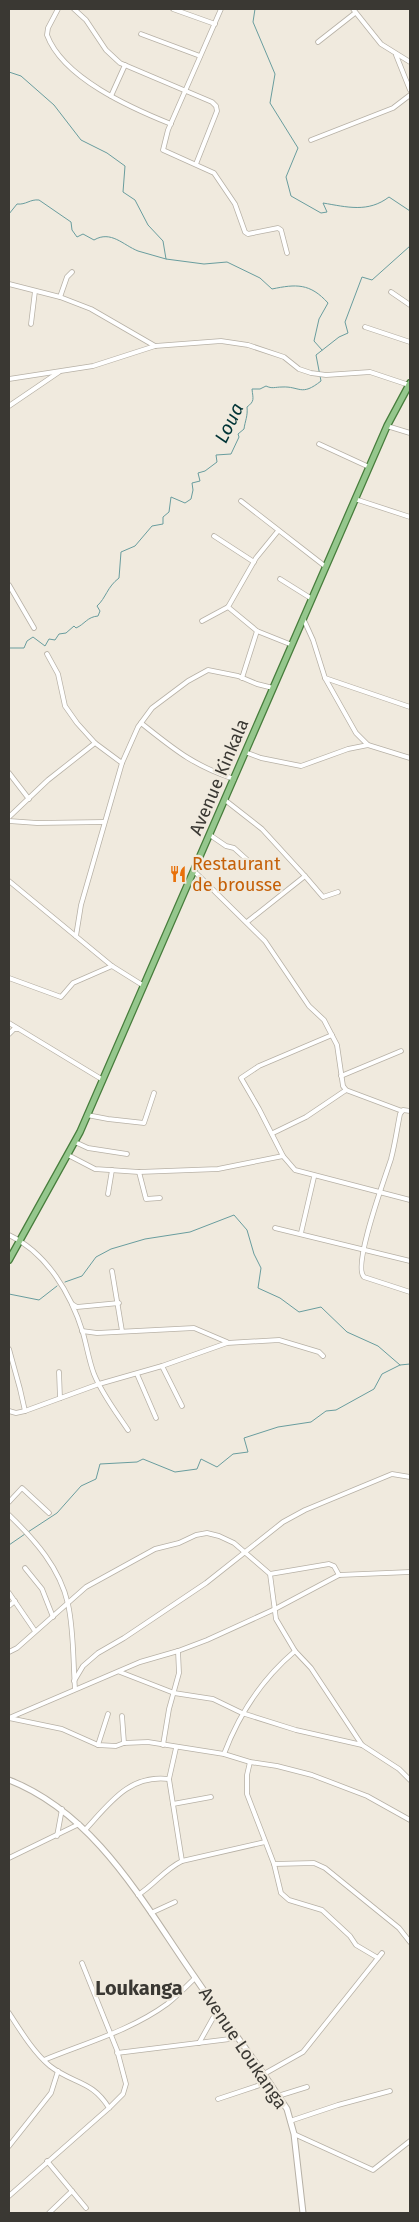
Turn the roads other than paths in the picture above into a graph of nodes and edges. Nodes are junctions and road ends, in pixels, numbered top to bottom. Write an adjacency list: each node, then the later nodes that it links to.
1 (58, 9): 16 (street)
2 (74, 9): 12 (street)
3 (172, 9): 6 (street)
4 (221, 9): 6 (street)
5 (354, 11): 8 (street); 9 (street)
6 (216, 24): 10 (street)
7 (141, 34): 10 (street)
8 (318, 42)
9 (396, 55): 11 (street); 13 (street)
10 (200, 56): 14 (street)
11 (410, 62)
12 (125, 66): 14 (street); 16 (street)
13 (410, 90)
14 (186, 92): 17 (street); 19 (street)
15 (410, 95): 18 (street)
16 (111, 96): 17 (street)
17 (171, 124): 19 (street)
18 (310, 140)
19 (196, 164): 20 (street)
20 (287, 253)
21 (72, 272): 25 (street)
22 (9, 284): 23 (street)
23 (35, 291): 25 (street); 27 (street)
24 (392, 292): 26 (street)
25 (60, 297): 30 (street)
26 (410, 305)
27 (32, 324)
28 (365, 327): 29 (street)
29 (410, 342)
30 (155, 346): 31 (street); 33 (street)
31 (59, 372): 32 (street); 34 (street)
32 (9, 379)
33 (410, 384): 35 (main road, Avenue Kinkala)
34 (9, 406)
35 (387, 426): 36 (street); 38 (main road, Avenue Kinkala)
36 (410, 432)
37 (319, 444): 38 (street)
38 (369, 468): 39 (main road, Avenue Kinkala)
39 (356, 499): 41 (street); 45 (main road, Avenue Kinkala)
40 (241, 501): 42 (street)
41 (410, 517)
42 (278, 531): 44 (street); 45 (street)
43 (214, 536): 44 (street)
44 (254, 562): 49 (street)
45 (326, 567): 48 (main road, Avenue Kinkala)
46 (280, 579): 48 (street)
47 (9, 585): 52 (street)
48 (312, 599): 50 (main road, Avenue Kinkala)
49 (228, 607): 51 (street); 53 (street)
50 (303, 618): 54 (main road, Avenue Kinkala); 57 (street)
51 (202, 622)
52 (34, 628)
53 (257, 631): 54 (street); 56 (street)
54 (292, 645): 58 (main road, Avenue Kinkala)
55 (47, 654): 61 (street)
56 (242, 678): 58 (street); 60 (street)
57 (325, 678): 59 (street); 62 (street)
58 (273, 688): 63 (main road, Avenue Kinkala)
59 (410, 707)
60 (141, 723): 65 (street); 67 (street)
61 (95, 743): 65 (street); 68 (street)
62 (368, 745): 63 (street); 64 (street)
63 (246, 752): 67 (main road, Avenue Kinkala)
64 (410, 758)
65 (122, 763): 72 (street)
66 (9, 773): 68 (street)
67 (234, 779): 69 (main road, Avenue Kinkala)
68 (29, 799): 70 (street)
69 (224, 800): 73 (main road, Avenue Kinkala); 76 (street)
70 (9, 817)
71 (9, 821): 72 (street)
72 (104, 822): 80 (street)
73 (210, 835): 74 (street); 75 (main road, Avenue Kinkala)
74 (254, 866)
75 (194, 871): 79 (street); 83 (main road, Avenue Kinkala)
76 (305, 876): 78 (street); 79 (street)
77 (9, 881): 80 (street)
78 (338, 892)
79 (247, 922): 87 (street)
80 (76, 936): 81 (street)
81 (112, 966): 82 (street); 83 (street)
82 (9, 978)
83 (144, 986): 90 (main road, Avenue Kinkala)
84 (9, 1023): 85 (street)
85 (18, 1029): 86 (street); 90 (street)
86 (9, 1034)
87 (332, 1035): 89 (street); 96 (street)
88 (401, 1051): 89 (street)
89 (341, 1076): 91 (street)
90 (103, 1080): 95 (main road, Avenue Kinkala)
91 (346, 1090): 93 (street); 96 (street)
92 (154, 1092): 95 (street)
93 (402, 1111): 94 (street); 104 (street)
94 (410, 1111)
95 (87, 1115): 97 (main road, Avenue Kinkala)
96 (273, 1133): 100 (street)
97 (75, 1142): 98 (street); 99 (main road, Avenue Kinkala)
98 (127, 1154)
99 (68, 1155): 101 (street); 111 (main road, Avenue Kinkala)
100 (283, 1156): 102 (street); 103 (street)
101 (112, 1170): 102 (street); 105 (street)
102 (139, 1172): 106 (street)
103 (314, 1177): 104 (street); 109 (street)
104 (380, 1192): 107 (street); 112 (street)
105 (108, 1194)
106 (160, 1198)
107 (410, 1200)
108 (275, 1228): 109 (street)
109 (301, 1233): 112 (street)
110 (9, 1235): 111 (street)
111 (20, 1240): 113 (main road, Avenue Kinkala); 118 (street)
112 (363, 1249): 114 (street); 116 (street)
113 (9, 1258)
114 (410, 1261)
115 (112, 1270): 117 (street)
116 (410, 1292)
117 (119, 1303): 118 (street); 120 (street)
118 (71, 1304): 119 (street)
119 (82, 1331): 120 (street); 127 (street)
120 (122, 1332): 121 (street)
121 (227, 1342): 123 (street); 124 (street)
122 (9, 1349): 131 (street)
123 (323, 1356)
124 (162, 1366): 126 (street); 129 (street)
125 (59, 1372): 128 (street)
126 (137, 1374): 127 (street); 132 (street)
127 (98, 1384): 128 (street); 133 (street)
128 (60, 1398): 131 (street)
129 (182, 1406)
130 (9, 1411): 131 (street)
131 (24, 1411)
132 (156, 1418)
133 (128, 1430)
134 (410, 1478): 138 (street)
135 (9, 1502): 136 (street)
136 (49, 1513)
137 (9, 1515): 145 (street)
138 (244, 1552): 141 (street); 145 (street); 154 (street)
139 (25, 1568): 148 (street)
140 (410, 1572): 142 (street)
141 (270, 1574): 142 (street); 147 (street)
142 (340, 1575): 147 (street)
143 (9, 1594): 144 (street)
144 (15, 1601): 146 (street); 149 (street)
145 (68, 1604): 148 (street); 154 (street)
146 (9, 1606)
147 (275, 1609): 150 (street); 151 (street)
148 (53, 1616): 149 (street)
149 (35, 1630): 152 (street)
150 (178, 1651): 153 (street); 156 (street)
151 (295, 1651): 157 (street); 164 (street)
152 (9, 1652)
153 (120, 1672): 155 (street); 156 (street)
154 (74, 1681): 155 (street)
155 (75, 1689): 160 (street)
156 (174, 1693): 157 (street); 163 (street)
157 (242, 1713): 164 (street); 166 (street)
158 (108, 1714): 162 (street)
159 (122, 1716): 161 (street)
160 (9, 1718): 162 (street)
161 (124, 1743): 162 (street); 163 (street)
162 (98, 1745)
163 (163, 1745): 165 (street)
164 (362, 1745): 170 (street)
165 (176, 1748): 166 (street); 169 (street)
166 (224, 1754): 167 (street)
167 (250, 1762): 174 (street); 178 (street)
168 (9, 1780): 173 (main road, Avenue Loukanga)
169 (169, 1780): 172 (street); 176 (street)
170 (410, 1780)
171 (210, 1797): 172 (street)
172 (173, 1804): 180 (street)
173 (62, 1809): 175 (main road, Avenue Loukanga); 177 (street)
174 (410, 1820)
175 (80, 1824): 176 (main road, Avenue Loukanga); 177 (street)
176 (86, 1830): 182 (main road, Avenue Loukanga)
177 (57, 1836): 179 (street)
178 (265, 1842): 180 (street); 181 (street)
179 (9, 1858)
180 (182, 1862): 182 (street)
181 (274, 1864): 185 (street); 187 (street)
182 (138, 1895): 184 (main road, Avenue Loukanga)
183 (175, 1902): 184 (street)
184 (150, 1913): 189 (main road, Avenue Loukanga)
185 (410, 1942)
186 (382, 1953): 187 (street)
187 (378, 1958): 198 (street)
188 (82, 1963): 192 (street)
189 (195, 1978): 190 (main road, Avenue Loukanga); 192 (street)
190 (218, 2009): 193 (main road, Avenue Loukanga); 194 (street)
191 (9, 2014): 196 (street)
192 (110, 2034): 195 (street); 196 (street)
193 (238, 2038): 194 (street); 198 (main road, Avenue Loukanga)
194 (200, 2043): 195 (street)
195 (117, 2053): 204 (street)
196 (44, 2060): 197 (street)
197 (58, 2072): 204 (street); 208 (street)
198 (264, 2074): 199 (main road, Avenue Loukanga)
199 (270, 2082): 202 (main road, Avenue Loukanga); 203 (street)
200 (307, 2087): 202 (street)
201 (390, 2091): 205 (street)
202 (278, 2096): 205 (main road, Avenue Loukanga)
203 (218, 2099)
204 (109, 2108): 209 (street)
205 (290, 2121): 206 (main road, Avenue Loukanga)
206 (294, 2134): 207 (street); 214 (main road, Avenue Loukanga)
207 (410, 2142)
208 (9, 2146)
209 (47, 2161): 210 (street); 211 (street)
210 (72, 2191): 212 (street); 213 (street)
211 (9, 2196)
212 (86, 2208)
213 (49, 2213)
214 (303, 2213)

